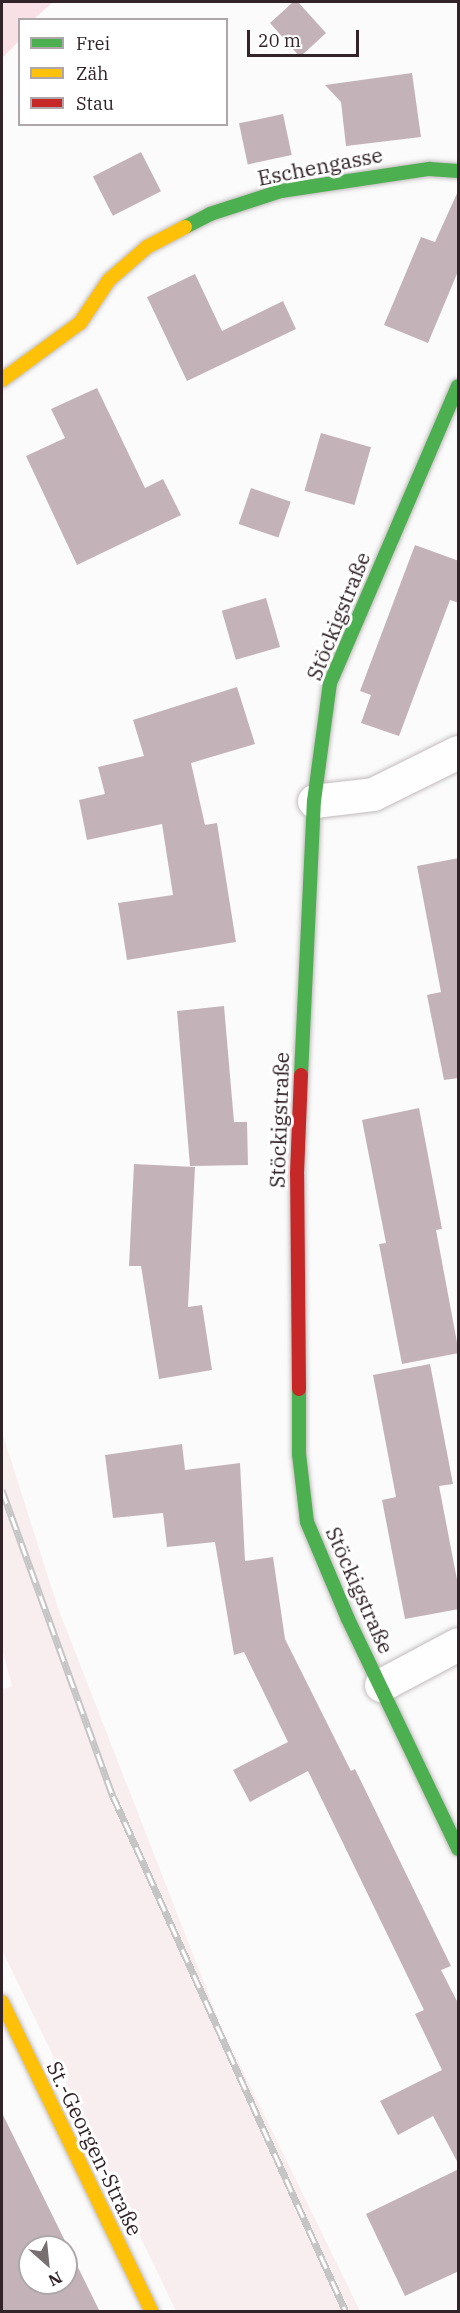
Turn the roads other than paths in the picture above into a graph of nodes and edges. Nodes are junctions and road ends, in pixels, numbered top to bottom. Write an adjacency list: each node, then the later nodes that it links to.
1 (459, 171): 2 (street, Eschengasse)
2 (2, 381)
3 (459, 386): 5 (street, Stöckigstraße)
4 (459, 752): 5 (street)
5 (314, 801): 7 (street, Stöckigstraße)
6 (459, 1644): 7 (street)
7 (381, 1685): 8 (street, Stöckigstraße)
8 (459, 1849)
9 (2, 2002): 10 (street, St.-Georgen-Straße)
10 (152, 2312)

